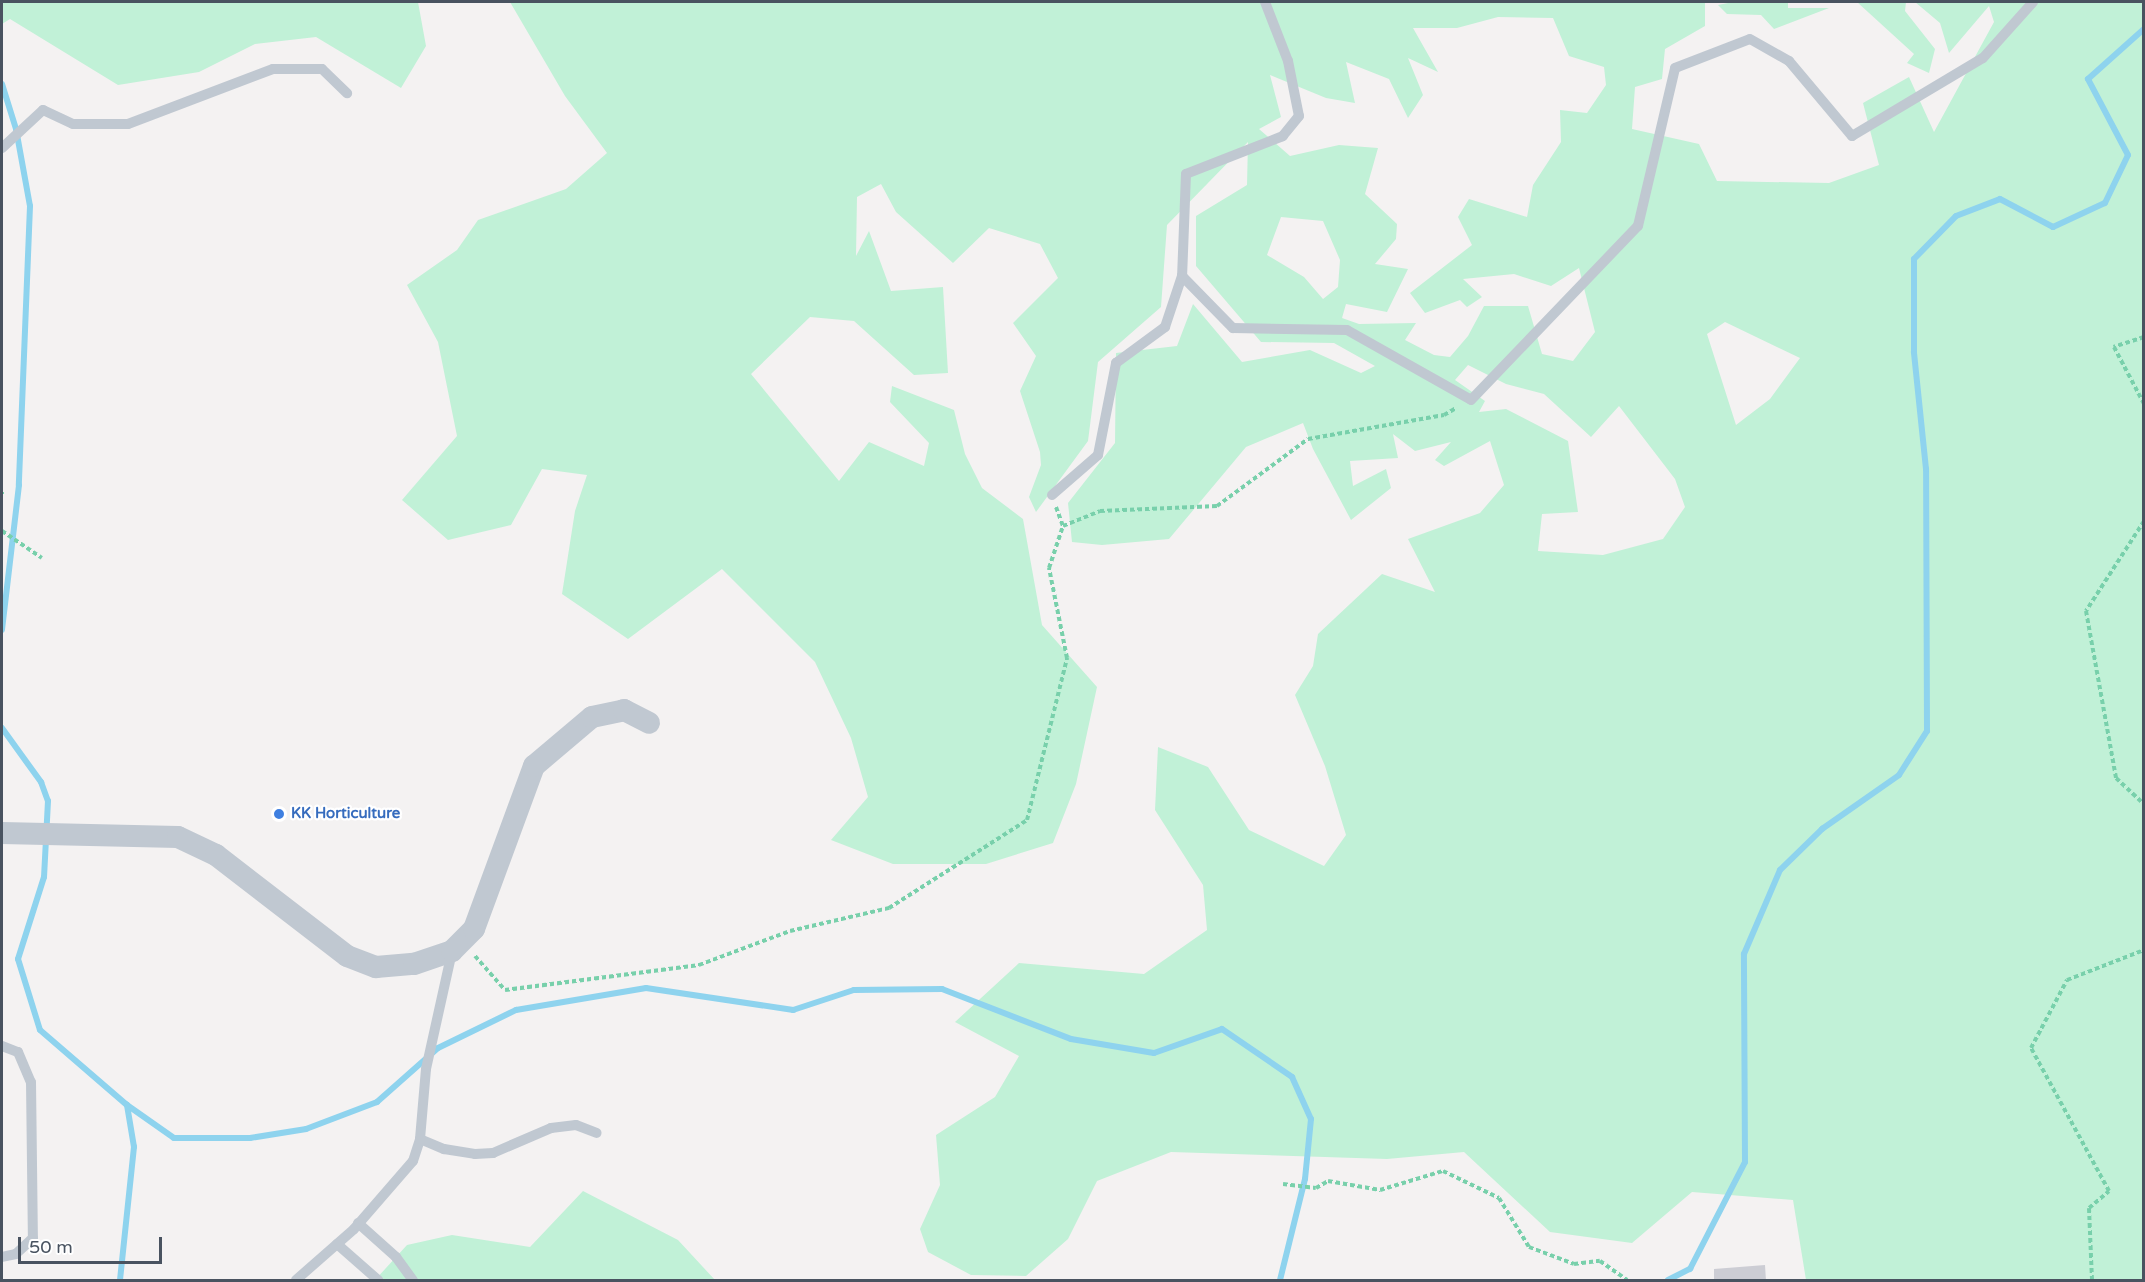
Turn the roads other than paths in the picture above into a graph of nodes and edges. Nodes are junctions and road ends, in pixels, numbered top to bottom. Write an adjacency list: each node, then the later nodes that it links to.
1 (1265, 2): 5 (lane)
2 (2033, 2): 5 (lane)
3 (347, 93): 4 (lane)
4 (3, 145)
5 (1182, 276): 6 (lane)
6 (1052, 495)
7 (649, 723): 9 (street)
8 (12, 833): 9 (street)
9 (457, 946): 12 (lane)
10 (2, 1046): 15 (lane)
11 (597, 1133): 12 (lane)
12 (420, 1138): 13 (lane)
13 (358, 1223): 14 (lane); 18 (lane)
14 (337, 1244): 16 (lane); 17 (lane)
15 (2, 1257)
16 (296, 1281)
17 (378, 1281)
18 (413, 1281)

